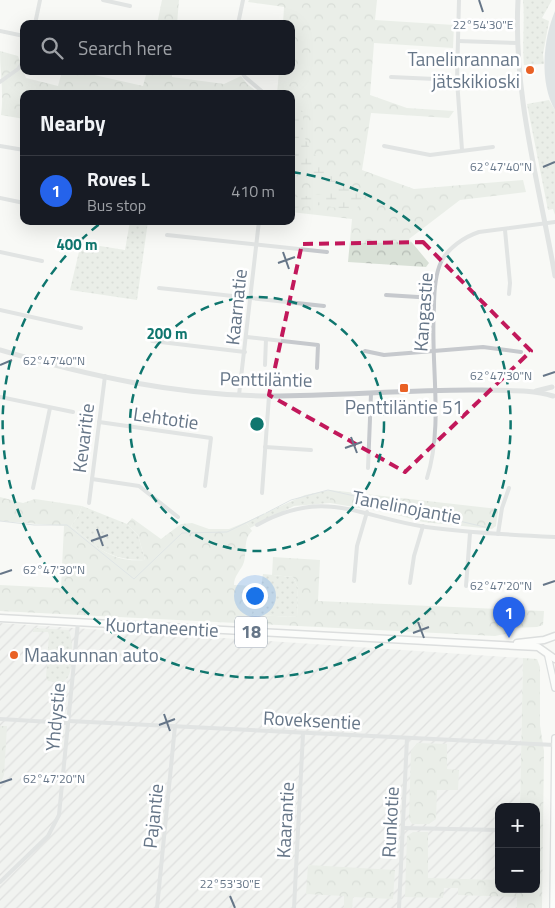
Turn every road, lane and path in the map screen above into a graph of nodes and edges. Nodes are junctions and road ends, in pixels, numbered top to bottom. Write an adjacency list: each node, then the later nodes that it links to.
1 (40, 0): 7 (street)
2 (103, 0): 6 (street)
3 (243, 0): 8 (street)
4 (459, 0): 11 (street)
5 (518, 0): 12 (street)
6 (130, 6)
7 (36, 20)
8 (239, 20)
9 (0, 30): 10 (street)
10 (20, 35)
11 (458, 41): 12 (street); 16 (street)
12 (518, 43): 27 (street)
13 (20, 66): 17 (street)
14 (244, 75): 18 (street)
15 (391, 77): 16 (street)
16 (457, 80): 23 (street)
17 (0, 82)
18 (260, 90)
19 (0, 146): 22 (street)
20 (384, 146): 23 (street)
21 (494, 147): 23 (street)
22 (20, 149)
23 (462, 150)
24 (0, 198): 25 (street)
25 (20, 202)
26 (555, 222): 27 (street, Kangastie)
27 (545, 224): 29 (street, Kangastie); 35 (street)
28 (259, 225): 31 (street, Kaarnatie)
29 (505, 230): 37 (street); 40 (street, Kangastie)
30 (167, 235): 31 (street)
31 (257, 245): 33 (street); 39 (street, Kaarnatie)
32 (0, 252): 34 (street)
33 (327, 252)
34 (42, 261)
35 (555, 276)
36 (159, 288): 39 (street)
37 (509, 294)
38 (386, 295): 40 (street)
39 (251, 298): 41 (street); 44 (street, Kaarnatie)
40 (434, 298): 50 (street, Kangastie)
41 (324, 306)
42 (0, 310): 43 (street)
43 (81, 328)
44 (246, 337): 45 (street); 49 (street, Kaarnatie)
45 (266, 340): 52 (street); 53 (street)
46 (152, 341): 49 (street)
47 (0, 350): 54 (street, Penttiläntie)
48 (365, 350): 50 (street)
49 (245, 352): 59 (street, Kaarnatie)
50 (433, 352): 51 (street); 56 (street, Kangastie)
51 (521, 352)
52 (264, 365)
53 (317, 368)
54 (105, 376): 59 (street, Penttiläntie); 65 (street, Kevaritie)
55 (554, 386): 57 (street, Penttiläntie); 62 (street)
56 (434, 390): 57 (street, Penttiläntie); 58 (street, Penttiläntie); 69 (street, Kangastie)
57 (536, 392): 62 (street, Penttiläntie)
58 (371, 394): 60 (street, Penttiläntie); 68 (street)
59 (239, 395): 60 (street, Penttiläntie)
60 (269, 396): 66 (street)
61 (0, 397): 63 (street)
62 (554, 397)
63 (50, 408): 64 (street); 72 (street)
64 (73, 412)
65 (99, 422): 70 (street, Kevaritie); 71 (street, Lehtotie)
66 (265, 447): 67 (street); 74 (street)
67 (311, 450)
68 (368, 468)
69 (427, 478)
70 (92, 479): 75 (street, Kevaritie); 77 (street)
71 (205, 486)
72 (33, 488)
73 (509, 488): 81 (street)
74 (262, 493)
75 (89, 503)
76 (366, 512): 78 (street, Tanelinojantie); 79 (street, Tanelinojantie); 83 (street)
77 (178, 517)
78 (257, 525)
79 (422, 526): 80 (street, Tanelinojantie); 84 (street)
80 (470, 533): 81 (street, Tanelinojantie); 85 (street)
81 (498, 534): 82 (street, Tanelinojantie)
82 (555, 537)
83 (354, 581)
84 (410, 583)
85 (466, 586)
86 (0, 618): 87 (highway, Kuortaneentie / 18)
87 (78, 622): 89 (highway, Kuortaneentie / 18); 94 (street, Yhdystie)
88 (553, 636): 89 (highway, Kuortaneentie / 18); 90 (highway)
89 (503, 645): 90 (highway, Kuortaneentie / 18)
90 (547, 654): 91 (highway, 18); 92 (main road)
91 (555, 659)
92 (555, 688)
93 (0, 719): 94 (street, Roveksentie)
94 (68, 722): 95 (street, Roveksentie); 102 (street, Yhdystie)
95 (175, 726): 96 (street, Roveksentie); 104 (street, Pajantie)
96 (303, 734): 97 (street, Roveksentie); 105 (street, Kaarantie)
97 (407, 738): 99 (street, Roveksentie); 100 (street, Runkotie)
98 (555, 738): 99 (main road)
99 (555, 745): 103 (main road)
100 (403, 828): 101 (street); 106 (street, Runkotie)
101 (495, 830)
102 (0, 882)
103 (554, 904)
104 (157, 908)
105 (294, 908)
106 (399, 908)

